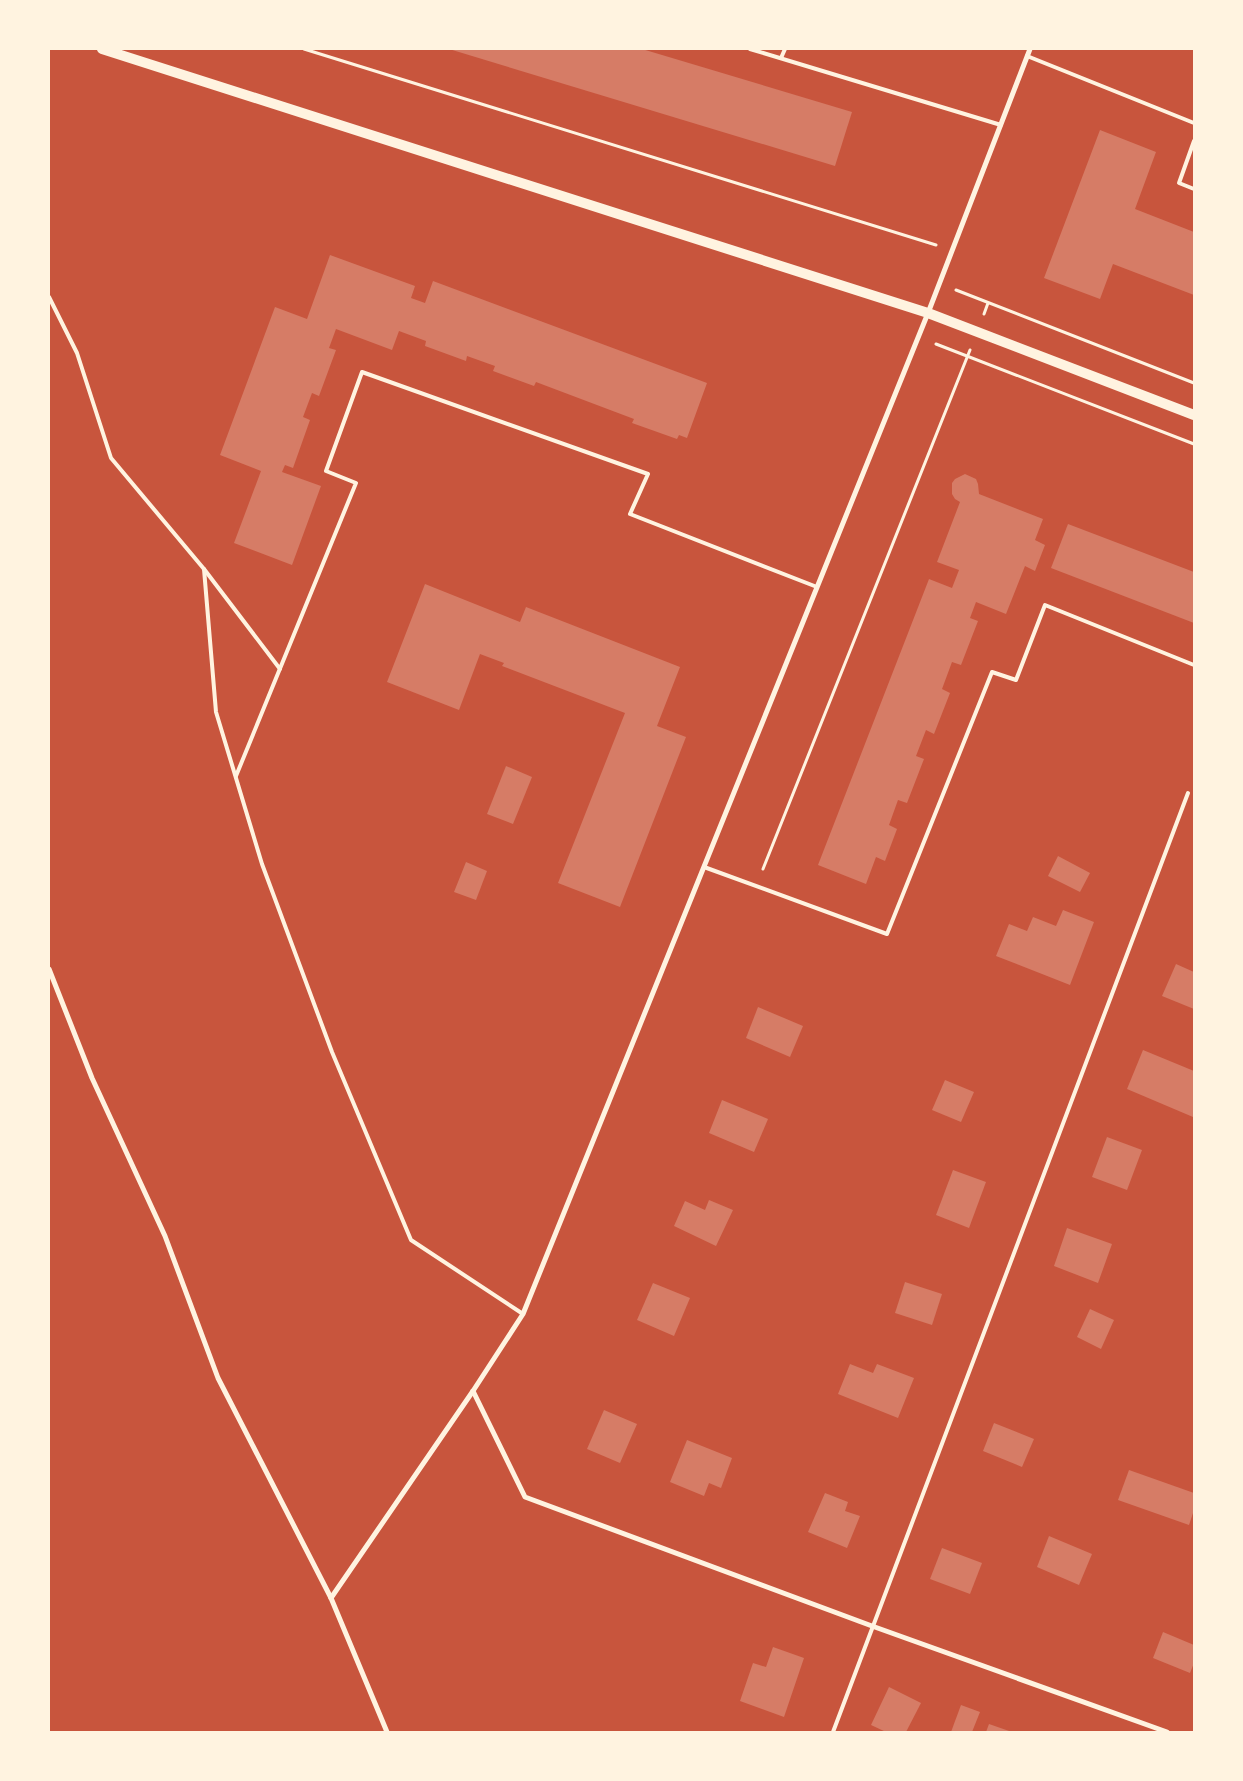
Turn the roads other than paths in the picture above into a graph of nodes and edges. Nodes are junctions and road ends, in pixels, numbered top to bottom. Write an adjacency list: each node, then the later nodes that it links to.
1 (102, 49): 12 (main road)
2 (750, 49): 6 (lane)
3 (785, 49): 6 (lane)
4 (1030, 49): 5 (street)
5 (1027, 56): 7 (lane); 8 (street)
6 (781, 58): 8 (lane)
7 (1194, 123)
8 (1001, 125): 12 (street)
9 (1194, 141): 10 (lane)
10 (1194, 189)
11 (49, 297): 14 (lane)
12 (928, 313): 13 (main road); 15 (street)
13 (1194, 415)
14 (204, 569): 17 (lane); 18 (lane)
15 (817, 587): 17 (lane); 20 (street)
16 (1194, 664): 20 (lane)
17 (280, 670): 18 (lane)
18 (236, 778): 22 (lane)
19 (1188, 793): 25 (lane)
20 (704, 867): 22 (street)
21 (49, 969): 24 (street)
22 (524, 1314): 23 (street)
23 (473, 1391): 24 (street); 25 (street)
24 (331, 1598): 26 (street)
25 (872, 1626): 27 (lane); 28 (street)
26 (387, 1732)
27 (833, 1732)
28 (1167, 1732)

